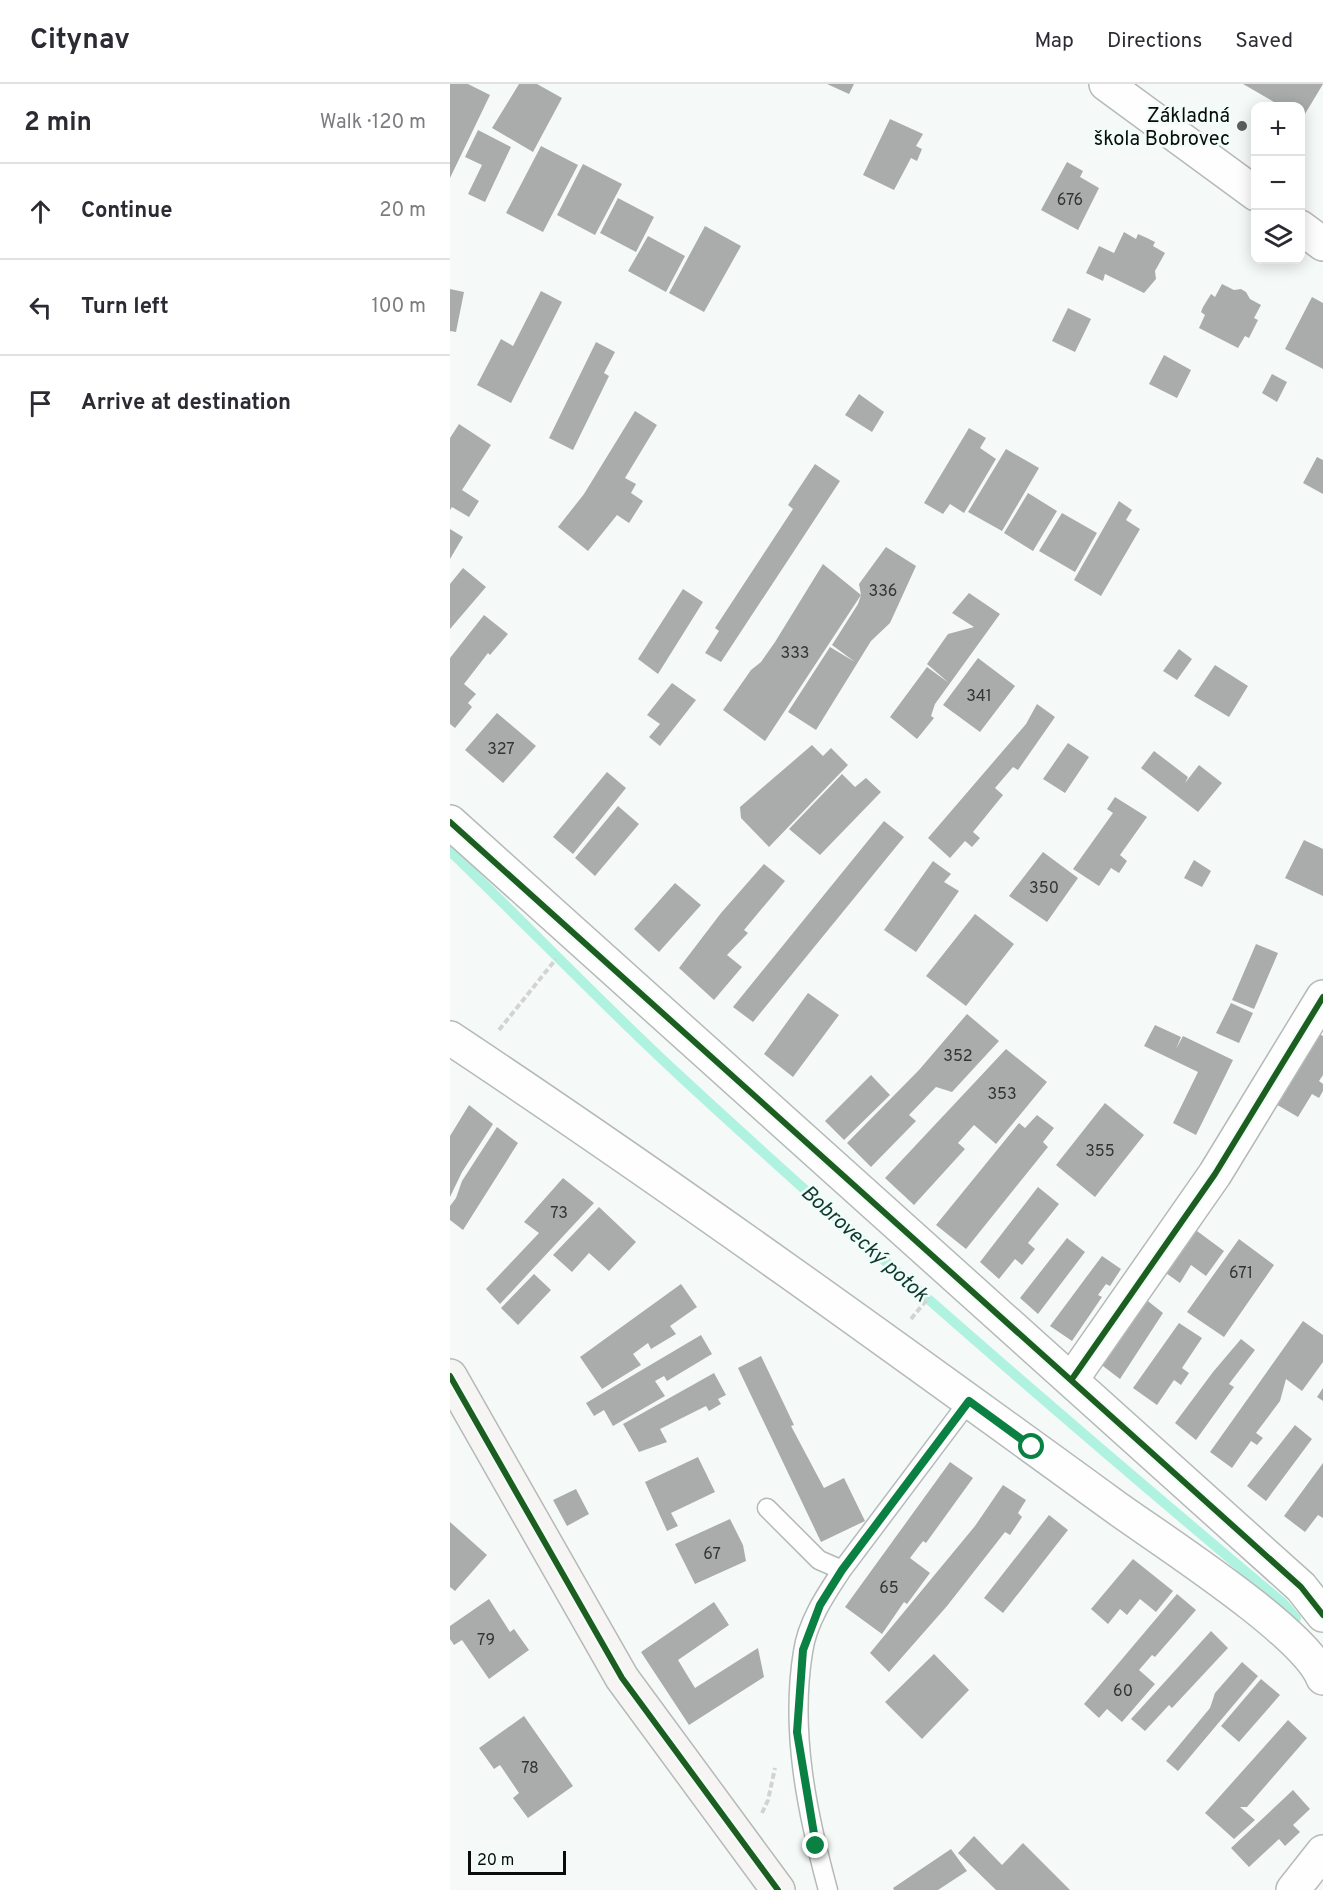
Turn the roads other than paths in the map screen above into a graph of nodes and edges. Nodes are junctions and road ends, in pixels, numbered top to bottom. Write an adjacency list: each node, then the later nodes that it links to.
1 (1106, 84): 2 (street)
2 (1251, 190)
3 (1305, 231): 4 (street)
4 (1323, 244)
5 (450, 822): 9 (street)
6 (1323, 997): 9 (street)
7 (450, 1038): 10 (street)
8 (450, 1376): 16 (street)
9 (1071, 1379): 13 (street)
10 (969, 1401): 12 (lane); 14 (street)
11 (767, 1508): 12 (lane)
12 (842, 1570): 17 (lane)
13 (1323, 1615)
14 (1322, 1670)
15 (1323, 1852): 18 (street)
16 (778, 1890)
17 (828, 1890)
18 (1293, 1890)

